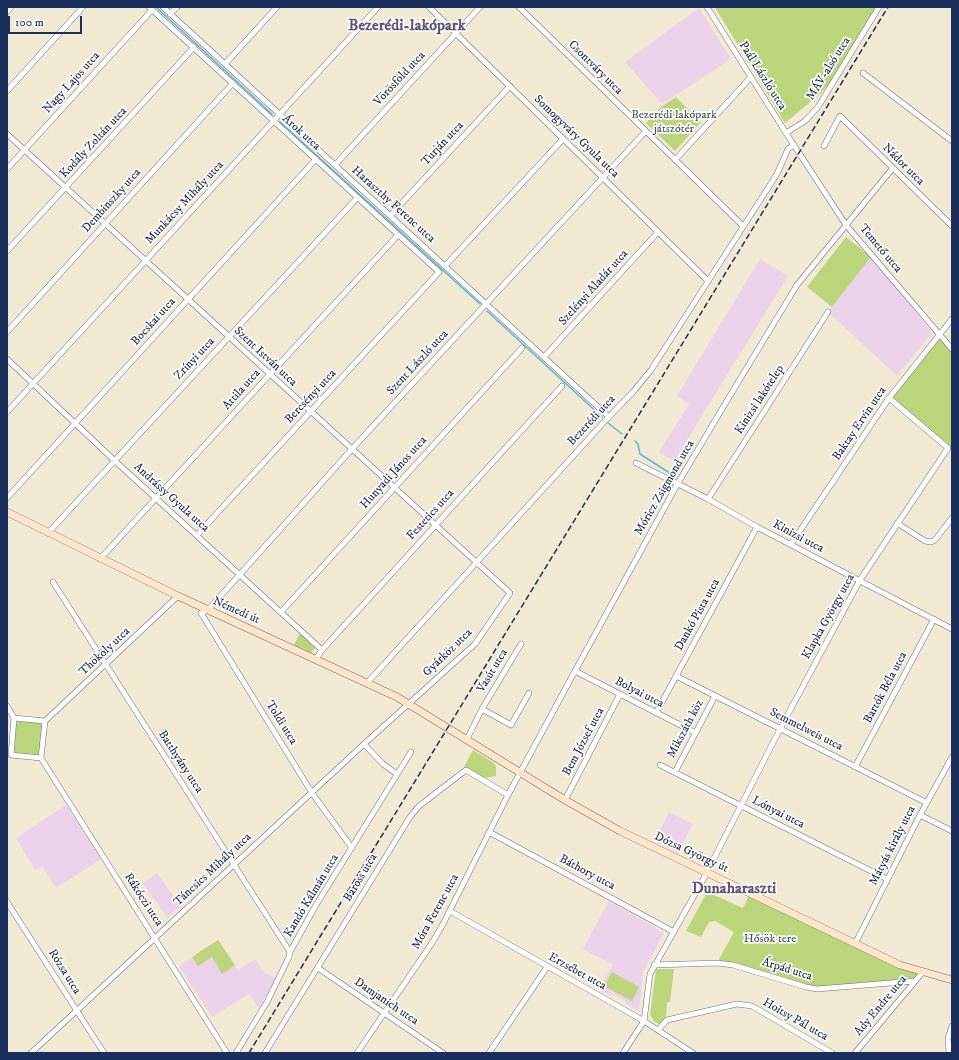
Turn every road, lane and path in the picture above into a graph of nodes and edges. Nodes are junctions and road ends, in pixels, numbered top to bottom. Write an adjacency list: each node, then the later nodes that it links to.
1 (11, 7): 13 (street)
2 (83, 7): 22 (street)
3 (163, 7): 14 (street, Haraszthy Ferenc utca)
4 (177, 7): 14 (street)
5 (277, 7): 17 (street)
6 (378, 7): 23 (street, Munkácsy Mihály utca)
7 (429, 7): 15 (street, Somogyváry Gyula utca)
8 (480, 7): 15 (street, Vörösföld utca)
9 (519, 7): 25 (street, Csontváry utca)
10 (707, 7): 19 (street, Paál László utca)
11 (879, 7): 26 (street, MÁV-alsó utca)
12 (151, 8): 16 (street, Árok utca); 32 (street, Nagy Lajos utca)
13 (7, 12)
14 (170, 14): 17 (street, Haraszthy Ferenc utca)
15 (456, 33): 21 (street, Somogyváry Gyula utca); 36 (street, Vörösföld utca)
16 (194, 47): 20 (street, Árok utca); 40 (street, Kodály Zoltán utca)
17 (225, 64): 23 (street, Haraszthy Ferenc utca)
18 (863, 73): 29 (street)
19 (751, 77): 26 (street, Paál László utca); 35 (street)
20 (233, 83): 24 (street, Árok utca); 43 (street, Dembinszky utca)
21 (510, 86): 28 (street, Somogyváry Gyula utca); 42 (street, Turján utca)
22 (7, 91)
23 (280, 115): 24 (street, Munkácsy Mihály utca); 36 (street, Haraszthy Ferenc utca)
24 (273, 121): 34 (street, Árok utca); 50 (street, Munkácsy Mihály utca)
25 (645, 132): 35 (street, Csontváry utca); 39 (street, Szent László utca)
26 (786, 133): 30 (street, Paál László utca)
27 (7, 134): 32 (street, Szent István utca)
28 (563, 138): 39 (street, Somogyváry Gyula utca); 51 (street)
29 (952, 141)
30 (794, 145): 33 (street, Paál László utca); 45 (street, Bezerédi utca)
31 (824, 146): 38 (street, Nádor utca)
32 (25, 150): 37 (street, Nagy Lajos utca); 40 (street, Szent István utca)
33 (802, 156): 44 (street, Temető utca)
34 (316, 160): 41 (street, Árok utca); 54 (street, Bocskai utca)
35 (675, 160): 45 (street, Csontváry utca)
36 (335, 165): 42 (street, Haraszthy Ferenc utca)
37 (7, 169)
38 (892, 169): 44 (street, Móricz Zsigmond utca); 46 (street, Nádor utca)
39 (603, 177): 47 (street, Somogyváry Gyula utca); 55 (street, Szent László utca)
40 (66, 188): 43 (street, Szent István utca); 49 (street, Kodály Zoltán utca)
41 (358, 198): 48 (street, Árok utca); 60 (street, Zrínyi utca)
42 (390, 216): 51 (street, Haraszthy Ferenc utca)
43 (105, 224): 50 (street, Szent István utca); 58 (street, Dembinszky utca)
44 (846, 224): 59 (street, Temető utca); 76 (street, Móricz Zsigmond utca)
45 (743, 226): 53 (street, Bezerédi utca)
46 (952, 226)
47 (658, 232): 53 (street, Somogyváry Gyula utca); 63 (street, Szelényi Aladár utca)
48 (398, 235): 52 (street, Árok utca); 65 (street, Attila utca)
49 (7, 251)
50 (145, 261): 54 (street, Szent István utca); 66 (street, Munkácsy Mihály utca)
51 (445, 266): 55 (street, Haraszthy Ferenc utca)
52 (439, 272): 70 (street, Bercsényi utca)
53 (708, 281): 71 (street, Bezerédi utca)
54 (188, 299): 60 (street, Szent István utca); 72 (street, Bocskai utca)
55 (486, 304): 63 (street, Haraszthy Ferenc utca); 73 (street, Szent László utca)
56 (828, 312): 80 (street, Kinizsi lakótelep)
57 (952, 319): 59 (street, Baktay Ervin utca)
58 (7, 332)
59 (939, 335): 62 (street, Temető utca); 68 (street, Baktay Ervin utca)
60 (229, 337): 65 (street, Szent István utca); 74 (street, Zrínyi utca)
61 (522, 348): 77 (street, Hunyadi János utca)
62 (952, 349)
63 (544, 357): 71 (street, Haraszthy Ferenc utca)
64 (7, 360): 66 (street, Andrássy Gyula utca)
65 (270, 375): 70 (street, Szent István utca); 79 (street, Attila utca)
66 (33, 384): 69 (street, Munkácsy Mihály utca); 72 (street, Andrássy Gyula utca)
67 (562, 386): 84 (street, Festetics utca)
68 (889, 398): 83 (street, Klapka György utca); 88 (street, Baktay Ervin utca)
69 (7, 412)
70 (311, 413): 73 (street, Szent István utca); 87 (street, Bercsényi utca)
71 (609, 417): 90 (street, Bezerédi utca)
72 (76, 423): 74 (street, Andrássy Gyula utca); 78 (street, Bocskai utca)
73 (351, 450): 77 (street, Szent István utca); 91 (street, Szent László utca)
74 (115, 461): 79 (street, Andrássy Gyula utca); 86 (street, Zrínyi utca)
75 (636, 463): 76 (street, Kinizsi utca)
76 (678, 483): 80 (street, Kinizsi utca); 104 (street, Móricz Zsigmond utca)
77 (394, 488): 84 (street, Szent István utca); 97 (street, Hunyadi János utca)
78 (7, 498)
79 (156, 498): 87 (street, Andrássy Gyula utca); 89 (street, Attila utca)
80 (708, 499): 85 (street, Kinizsi utca)
81 (7, 512): 86 (main road, Némedi út)
82 (952, 518): 83 (street)
83 (897, 523): 92 (street, Klapka György utca)
84 (435, 525): 90 (street, Szent István utca); 101 (street, Festetics utca)
85 (757, 527): 88 (street, Kinizsi utca); 105 (street, Dankó Pista utca)
86 (48, 534): 89 (main road, Némedi út)
87 (197, 535): 91 (street, Andrássy Gyula utca)
88 (790, 544): 92 (street, Kinizsi utca)
89 (100, 559): 95 (main road, Némedi út)
90 (477, 563): 94 (street, Szent István utca); 106 (street, Bezerédi utca)
91 (239, 573): 96 (street, Szent László utca); 97 (street, Andrássy Gyula utca)
92 (860, 580): 98 (street, Kinizsi utca); 116 (street, Klapka György utca)
93 (52, 582): 103 (street, Batthyány utca)
94 (510, 593): 110 (street, Gyárköz utca)
95 (178, 596): 96 (main road, Némedi út); 103 (street, Thököly utca)
96 (208, 610): 102 (main road, Némedi út); 130 (street, Toldi utca)
97 (281, 612): 101 (street, Andrássy Gyula utca)
98 (934, 619): 99 (street, Kinizsi utca); 126 (street, Bartók Béla utca)
99 (952, 628)
100 (521, 644): 112 (street, Vasút utca)
101 (322, 650): 102 (street, Festetics utca)
102 (316, 659): 106 (main road, Némedi út)
103 (106, 665): 115 (street, Thököly utca); 139 (street, Batthyány utca)
104 (575, 671): 108 (street, Bolyai utca); 127 (street, Móricz Zsigmond utca)
105 (676, 676): 109 (street, Semmelweis utca); 113 (street, Dankó Pista utca)
106 (367, 683): 110 (main road, Némedi út)
107 (529, 693): 112 (street, Vasút utca)
108 (620, 694): 113 (street, Bolyai utca); 132 (street, Bem József utca)
109 (715, 696): 116 (street, Semmelweis utca); 118 (street, Mikszáth köz)
110 (409, 704): 117 (main road, Némedi út); 120 (street, Táncsics Mihály utca)
111 (7, 706): 114 (street)
112 (482, 709): 119 (street, Vasút utca)
113 (656, 713): 118 (street, Bolyai utca)
114 (14, 718): 115 (street); 122 (street)
115 (44, 721): 124 (street)
116 (780, 729): 126 (street, Semmelweis utca); 134 (street, Klapka György utca)
117 (454, 732): 119 (main road, Dózsa György út)
118 (694, 732): 128 (street, Mikszáth köz)
119 (467, 740): 127 (main road, Dózsa György út)
120 (364, 744): 129 (street); 130 (street, Táncsics Mihály utca)
121 (411, 752): 129 (street, Kandó Kálmán utca)
122 (9, 757): 124 (street)
123 (952, 757): 133 (street, Mátyás király utca)
124 (41, 758): 145 (street, Rákóczi utca)
125 (660, 765): 128 (street, Lónyai utca)
126 (855, 766): 133 (street, Semmelweis utca)
127 (520, 772): 131 (street, Móra Ferenc utca); 132 (main road, Dózsa György út)
128 (675, 772): 134 (street, Lónyai utca)
129 (397, 774): 138 (street, Kandó Kálmán utca)
130 (312, 793): 138 (street, Toldi utca); 139 (street, Táncsics Mihály utca)
131 (508, 795): 137 (street, Móra Ferenc utca); 150 (street, Baross utca)
132 (564, 800): 140 (main road, Dózsa György út)
133 (927, 803): 135 (street, Mátyás király utca)
134 (741, 805): 140 (street, Klapka György utca); 141 (street, Lónyai utca)
135 (920, 815): 136 (street); 141 (street, Mátyás király utca)
136 (952, 831)
137 (489, 832): 143 (street, Móra Ferenc utca); 144 (street, Báthory utca)
138 (352, 848): 147 (street, Kandó Kálmán utca)
139 (234, 864): 145 (street, Táncsics Mihály utca); 147 (street, Batthyány utca)
140 (707, 872): 144 (street, Klapka György utca); 146 (main road, Dózsa György út)
141 (887, 879): 146 (street, Mátyás király utca)
142 (7, 902): 154 (street, Rózsa utca)
143 (450, 911): 149 (street, Erzsébet utca); 155 (street, Móra Ferenc utca)
144 (674, 932): 148 (street, Klapka György utca)
145 (154, 937): 154 (street, Táncsics Mihály utca); 161 (street, Rákóczi utca)
146 (855, 944): 151 (main road, Dózsa György út)
147 (290, 952): 162 (street, Kandó Kálmán utca)
148 (654, 966): 153 (street, Árpád utca); 156 (street, Klapka György utca)
149 (547, 967): 156 (street, Erzsébet utca); 166 (street)
150 (318, 968): 155 (street, Damjanich utca); 163 (street, Baross utca)
151 (922, 973): 152 (main road, Dózsa György út); 153 (street, Ady Endre utca)
152 (952, 980)
153 (915, 981): 170 (street, Ady Endre utca)
154 (77, 1011): 159 (street, Táncsics Mihály utca); 160 (street, Rózsa utca)
155 (384, 1013): 164 (street, Móra Ferenc utca); 165 (street, Damjanich utca)
156 (644, 1021): 158 (street, Erzsébet utca); 167 (street)
157 (952, 1026): 171 (street)
158 (658, 1030): 168 (street, Erzsébet utca); 169 (street, Hoitsy Pál utca)
159 (31, 1053)
160 (104, 1053)
161 (228, 1053)
162 (236, 1053)
163 (265, 1053)
164 (356, 1053)
165 (443, 1053)
166 (489, 1053)
167 (623, 1053)
168 (693, 1053)
169 (832, 1053)
170 (855, 1053)
171 (949, 1053)

